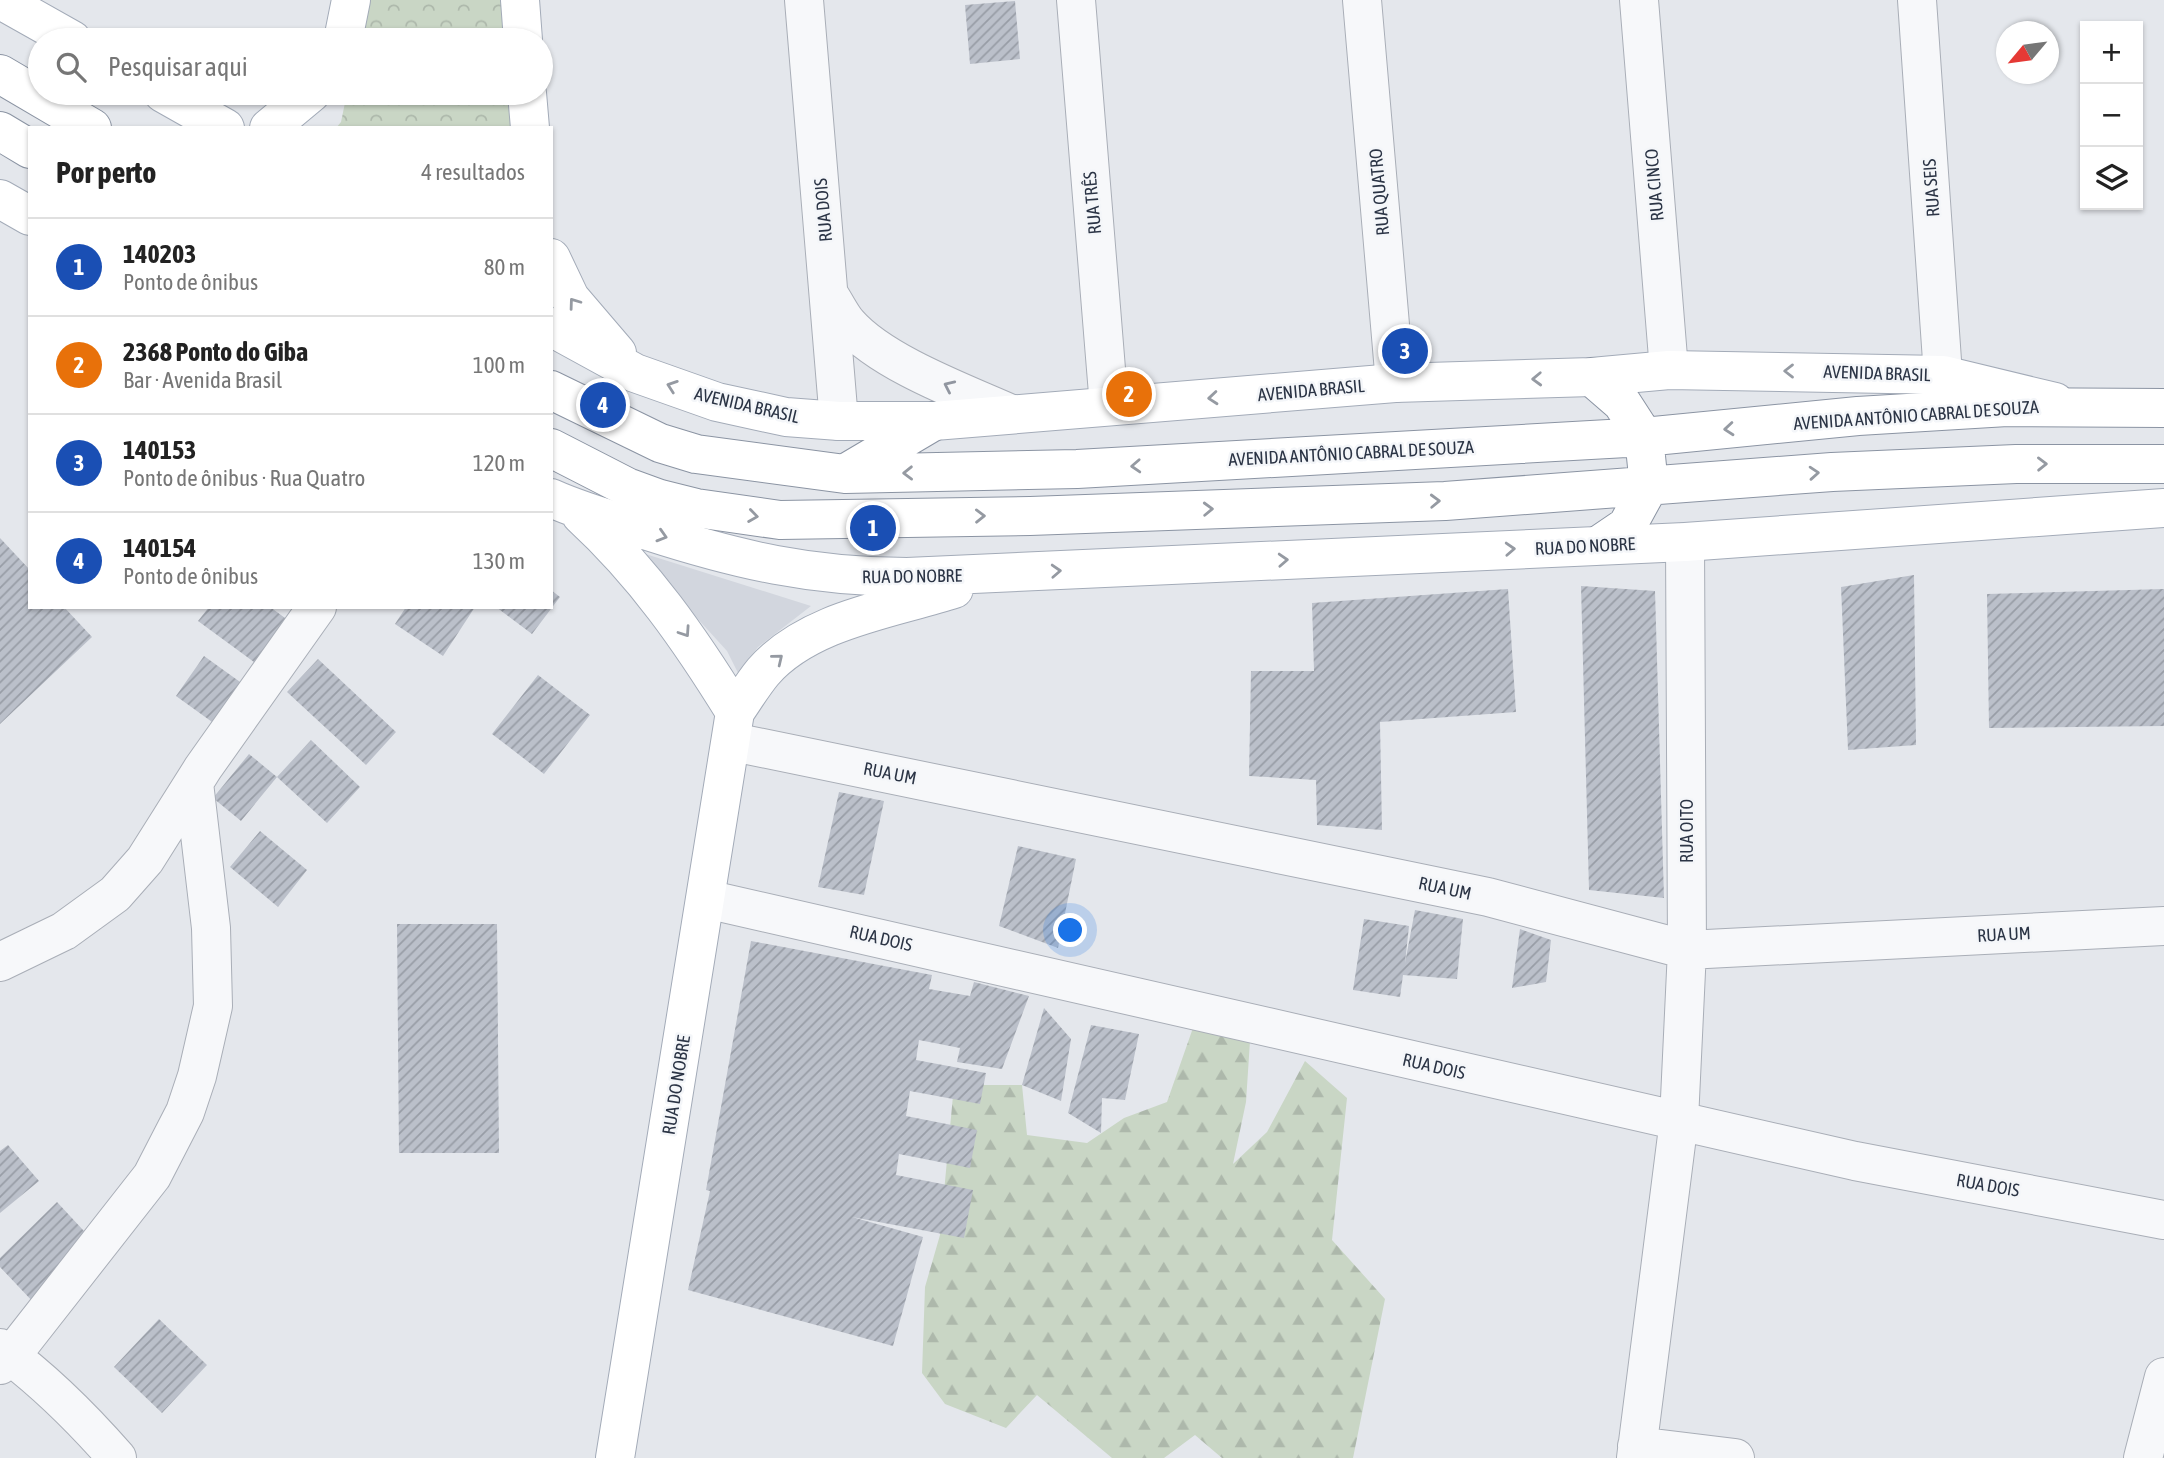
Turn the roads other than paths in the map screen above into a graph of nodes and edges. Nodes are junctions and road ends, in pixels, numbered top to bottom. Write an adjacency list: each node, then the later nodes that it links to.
1 (1, 0): 9 (main road)
2 (351, 0): 10 (main road)
3 (520, 0): 11 (main road)
4 (804, 0): 27 (street, RUA DOIS)
5 (1076, 0): 35 (street, RUA TRÊS)
6 (1362, 0): 33 (street, RUA QUATRO)
7 (1639, 0): 29 (street, RUA CINCO)
8 (1917, 0): 31 (street, RUA SEIS)
9 (51, 28)
10 (345, 28)
11 (522, 28)
12 (0, 74): 13 (main road)
13 (28, 90)
14 (53, 105): 18 (main road)
15 (184, 105): 19 (main road)
16 (297, 105): 20 (main road)
17 (528, 105): 21 (main road)
18 (89, 126)
19 (221, 126)
20 (271, 126)
21 (530, 126)
22 (0, 131): 23 (main road)
23 (28, 148)
24 (0, 199): 25 (main road)
25 (28, 215)
26 (553, 262): 30 (main road, AVENIDA BRASIL, one-way to 26)
27 (830, 296): 38 (street, one-way to 27); 39 (street, RUA DOIS)
28 (553, 328): 30 (main road, AVENIDA BRASIL)
29 (1669, 370): 31 (main road, AVENIDA BRASIL, one-way to 29); 32 (main road, AVENIDA BRASIL)
30 (635, 373): 39 (main road, AVENIDA BRASIL, one-way to 30)
31 (1943, 375): 36 (main road, AVENIDA BRASIL)
32 (1592, 377): 33 (main road, AVENIDA BRASIL, one-way to 33); 41 (main road)
33 (1395, 383): 35 (main road, AVENIDA BRASIL, one-way to 35)
34 (553, 391): 44 (main road, AVENIDA ANTÔNIO CABRAL DE SOUZA)
35 (1109, 406): 38 (main road, AVENIDA BRASIL)
36 (2074, 407): 37 (main road, AVENIDA ANTÔNIO CABRAL DE SOUZA); 41 (main road, AVENIDA ANTÔNIO CABRAL DE SOUZA, one-way to 41)
37 (2164, 408)
38 (1011, 414): 40 (main road, AVENIDA BRASIL)
39 (839, 421): 40 (main road, AVENIDA BRASIL)
40 (934, 421): 44 (main road)
41 (1644, 437): 44 (main road, AVENIDA ANTÔNIO CABRAL DE SOUZA, one-way to 44); 45 (main road)
42 (553, 448): 45 (main road, one-way to 45)
43 (2164, 464): 45 (main road, one-way to 43)
44 (845, 474)
45 (1649, 486): 49 (main road)
46 (563, 503): 50 (main road, RUA DO NOBRE, one-way to 50); 52 (main road, RUA DO NOBRE, one-way to 52)
47 (2164, 508): 48 (main road, RUA DO NOBRE)
48 (1685, 542): 49 (main road, RUA DO NOBRE); 56 (street, RUA OITO)
49 (1599, 545): 50 (main road, RUA DO NOBRE, one-way to 49)
50 (1006, 573): 52 (main road, RUA DO NOBRE, one-way to 50)
51 (316, 609): 53 (street)
52 (734, 727): 54 (main road, RUA DO NOBRE); 56 (street, RUA UM)
53 (194, 783): 57 (street); 60 (street)
54 (706, 899): 58 (street, RUA DOIS); 64 (main road, RUA DO NOBRE)
55 (2164, 926): 56 (street, RUA UM)
56 (1687, 950): 58 (street, RUA OITO)
57 (0, 962)
58 (1679, 1120): 59 (street, RUA DOIS); 62 (street, RUA OITO)
59 (2164, 1220)
60 (4, 1356): 63 (street)
61 (2164, 1377): 66 (street)
62 (1636, 1452): 65 (street)
63 (117, 1458)
64 (615, 1458)
65 (1735, 1458)
66 (2143, 1458)

